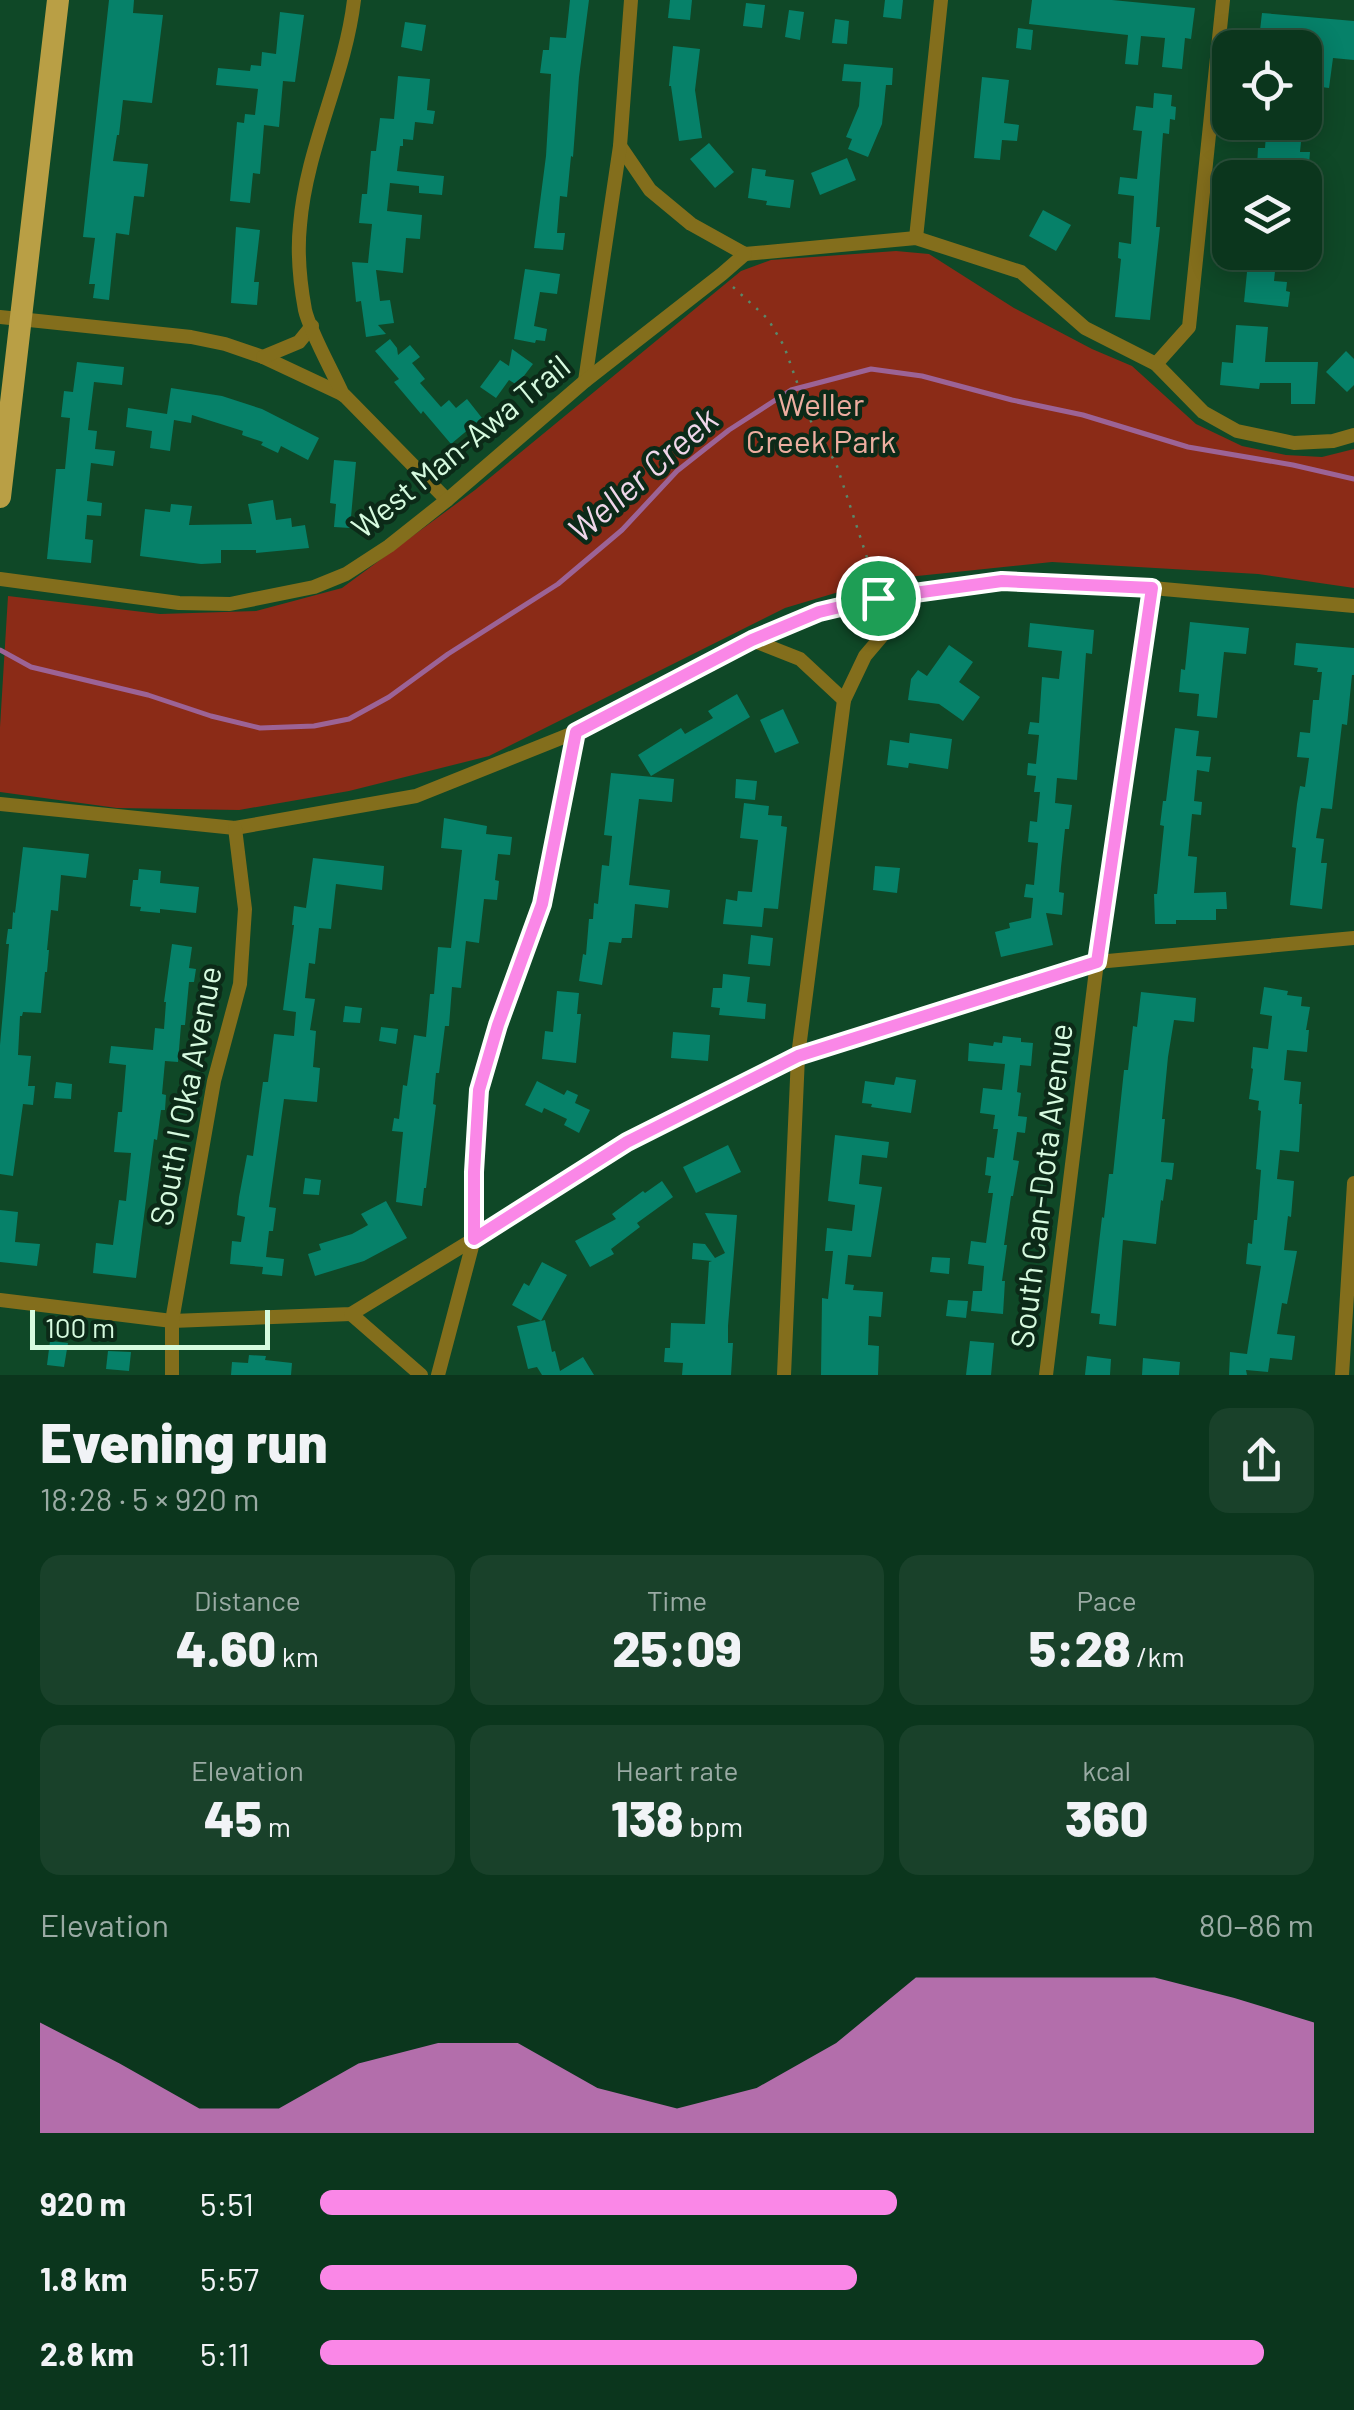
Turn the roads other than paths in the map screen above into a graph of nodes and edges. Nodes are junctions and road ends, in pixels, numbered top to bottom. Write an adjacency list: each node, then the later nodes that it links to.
1 (58, 0): 9 (main road)
2 (354, 0): 10 (street)
3 (631, 0): 6 (street)
4 (941, 0): 7 (street)
5 (1223, 0): 12 (street)
6 (620, 146): 8 (street); 13 (street)
7 (916, 238): 8 (street); 12 (street)
8 (745, 254): 13 (street, West Man-Awa Trail)
9 (10, 318): 11 (street); 16 (main road)
10 (312, 326): 11 (street); 14 (street)
11 (264, 357): 14 (street)
12 (1156, 364): 15 (street)
13 (584, 381): 17 (street, West Man-Awa Trail)
14 (344, 395): 17 (street)
15 (1354, 435)
16 (0, 496)
17 (446, 500): 18 (street, West Man-Awa Trail)
18 (0, 579)
19 (1152, 588): 20 (street); 21 (street); 28 (street, South Can-Dota Avenue)
20 (920, 591): 22 (street); 23 (street)
21 (1354, 606)
22 (752, 640): 23 (street); 24 (street)
23 (844, 700): 29 (street)
24 (576, 732): 26 (street); 31 (street)
25 (0, 804): 26 (street)
26 (234, 828): 34 (street, South I Oka Avenue)
27 (1354, 938): 28 (street)
28 (1097, 962): 29 (street); 39 (street, South Can-Dota Avenue)
29 (798, 1056): 31 (street); 38 (street)
30 (1354, 1183): 40 (street)
31 (474, 1239): 33 (street); 37 (street)
32 (0, 1300): 34 (street)
33 (351, 1314): 34 (street); 36 (street)
34 (172, 1321): 35 (street, South I Oka Avenue)
35 (172, 1375)
36 (421, 1375)
37 (438, 1375)
38 (784, 1375)
39 (1046, 1375)
40 (1342, 1375)

